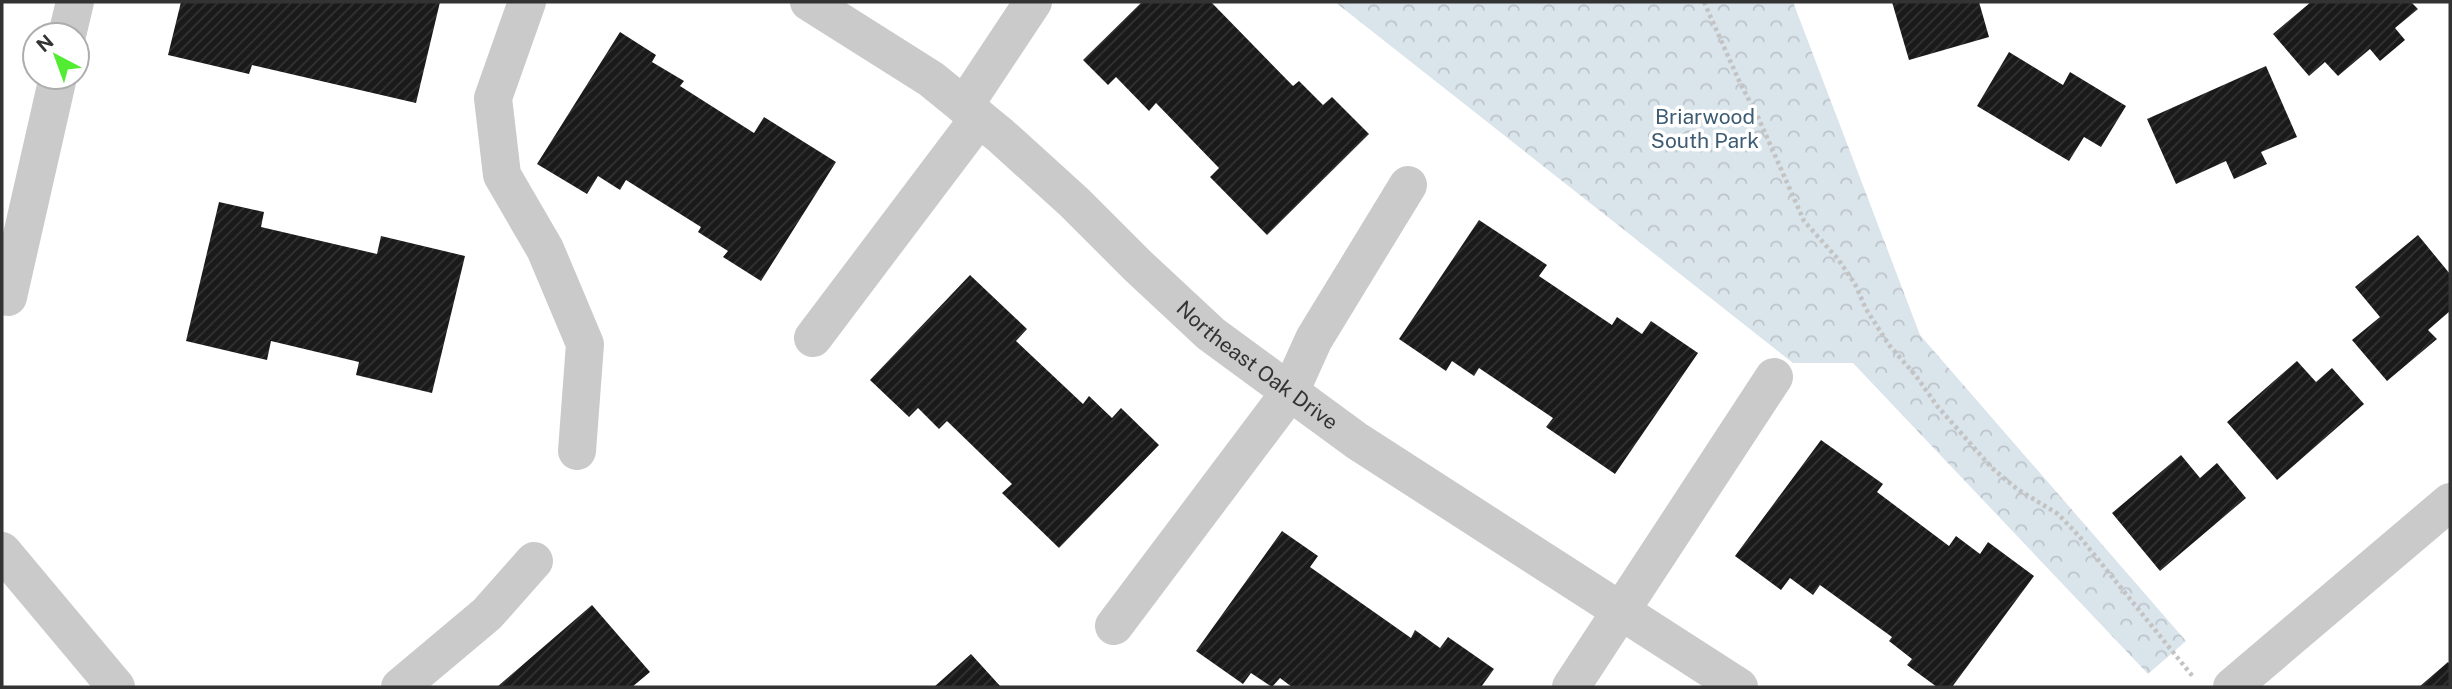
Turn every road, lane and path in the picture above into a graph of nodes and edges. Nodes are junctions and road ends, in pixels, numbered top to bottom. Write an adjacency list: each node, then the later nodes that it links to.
1 (75, 2): 6 (street)
2 (527, 2): 14 (street)
3 (809, 2): 8 (street, Northeast Oak Drive)
4 (1033, 2): 8 (street)
5 (1704, 2): 24 (path)
6 (71, 21)
7 (55, 91): 10 (street)
8 (972, 112): 11 (street); 13 (street, Northeast Oak Drive)
9 (1408, 185): 13 (street)
10 (8, 297)
11 (813, 338)
12 (1774, 377): 18 (street)
13 (1290, 392): 18 (street, Northeast Oak Drive); 19 (street)
14 (577, 451)
15 (2450, 502): 25 (street)
16 (2, 551): 20 (street)
17 (534, 561): 21 (street)
18 (1620, 610): 22 (street); 23 (street, Northeast Oak Drive)
19 (1114, 626)
20 (116, 687)
21 (400, 687)
22 (1571, 687)
23 (1739, 687)
24 (2201, 687)
25 (2232, 687)

